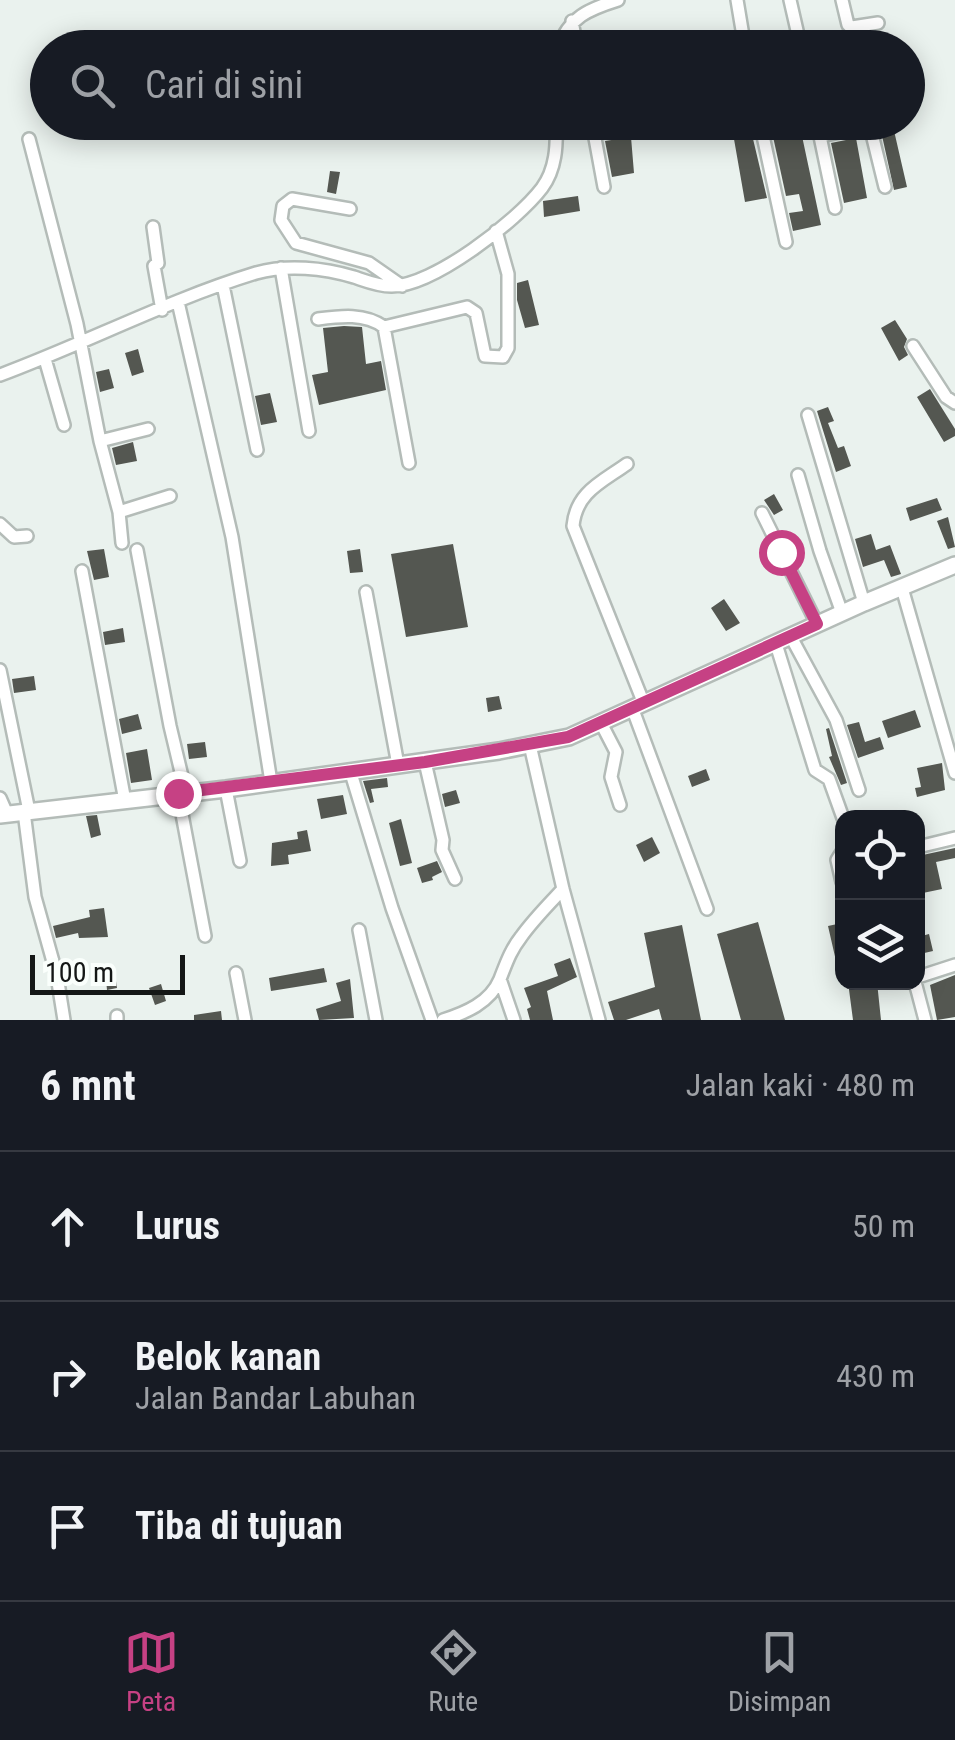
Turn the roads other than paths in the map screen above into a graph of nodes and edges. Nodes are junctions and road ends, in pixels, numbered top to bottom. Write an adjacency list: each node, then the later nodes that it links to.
1 (618, 0): 5 (street)
2 (737, 0): 9 (street)
3 (790, 0): 10 (street)
4 (842, 0): 6 (street)
5 (572, 21): 7 (street); 8 (street)
6 (878, 23)
7 (567, 30)
8 (574, 30)
9 (742, 30)
10 (797, 30)
11 (30, 140): 31 (street)
12 (555, 140): 22 (street)
13 (595, 140): 18 (street)
14 (764, 140): 23 (street)
15 (820, 140): 19 (street)
16 (873, 140): 17 (street)
17 (884, 186)
18 (604, 187)
19 (835, 208)
20 (350, 209): 26 (street)
21 (153, 228): 28 (street)
22 (496, 232): 26 (street); 30 (street)
23 (786, 242)
24 (281, 268): 25 (street); 26 (street); 39 (street)
25 (223, 285): 27 (street); 41 (street)
26 (402, 286)
27 (178, 302): 28 (street); 68 (street)
28 (162, 310): 31 (street)
29 (318, 319): 30 (street)
30 (384, 328): 42 (street)
31 (80, 342): 33 (street); 40 (street)
32 (913, 346): 35 (street)
33 (45, 359): 34 (street); 37 (street)
34 (0, 376)
35 (955, 403)
36 (808, 415): 56 (street)
37 (64, 425)
38 (148, 429): 40 (street)
39 (309, 431)
40 (100, 441): 46 (street)
41 (257, 450)
42 (409, 463)
43 (628, 464): 61 (street)
44 (798, 475): 57 (street)
45 (170, 496): 46 (street)
46 (119, 512): 50 (street)
47 (762, 513): 58 (street)
48 (0, 524): 49 (street)
49 (27, 536)
50 (122, 543)
51 (137, 550): 71 (street)
52 (955, 566): 54 (main road)
53 (82, 571): 73 (street)
54 (902, 588): 56 (main road); 67 (street)
55 (366, 592): 65 (street)
56 (864, 603): 57 (main road)
57 (842, 613): 58 (main road)
58 (817, 624): 59 (main road)
59 (784, 640): 61 (main road); 70 (street); 75 (street)
60 (0, 670): 76 (street)
61 (638, 707): 62 (main road); 83 (street)
62 (601, 723): 63 (main road); 74 (street)
63 (530, 745): 64 (main road); 82 (street)
64 (425, 762): 65 (main road); 81 (street)
65 (398, 765): 66 (main road)
66 (350, 770): 68 (main road); 94 (street)
67 (955, 773)
68 (271, 782): 69 (main road)
69 (226, 789): 71 (main road); 80 (street)
70 (859, 790)
71 (182, 793): 73 (main road); 85 (street)
72 (0, 798): 77 (street)
73 (125, 801): 76 (main road)
74 (620, 805)
75 (840, 810)
76 (27, 812): 77 (main road); 91 (street)
77 (3, 814)
78 (955, 838): 79 (street)
79 (925, 845)
80 (240, 861)
81 (455, 879)
82 (563, 889): 89 (street); 97 (street)
83 (707, 908)
84 (358, 930): 93 (street)
85 (204, 936)
86 (955, 965): 88 (street)
87 (236, 974): 92 (street)
88 (925, 977)
89 (500, 979): 95 (street); 96 (street)
90 (918, 990): 98 (street)
91 (64, 1020)
92 (245, 1020)
93 (376, 1020)
94 (432, 1020)
95 (443, 1020)
96 (514, 1020)
97 (599, 1020)
98 (924, 1020)

